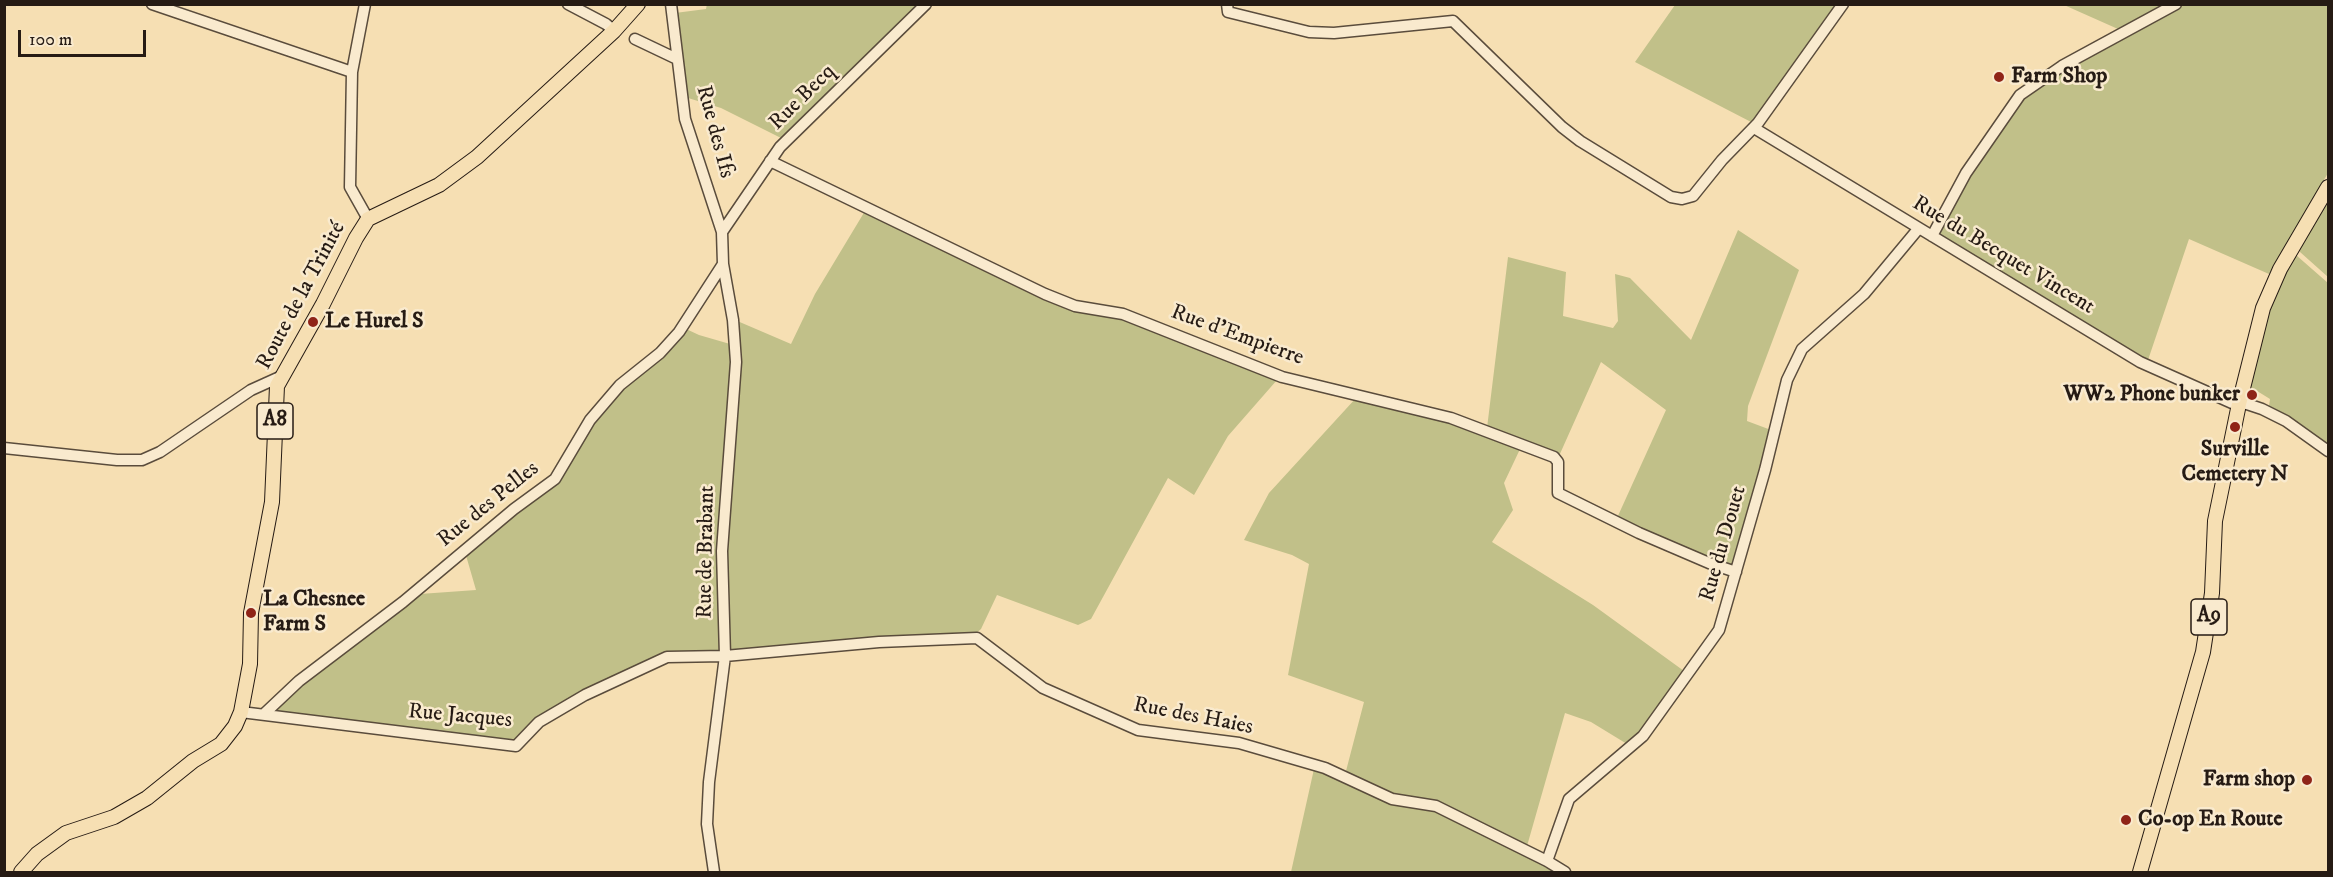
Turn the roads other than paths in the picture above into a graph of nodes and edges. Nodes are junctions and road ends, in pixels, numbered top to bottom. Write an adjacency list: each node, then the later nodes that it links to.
1 (152, 4): 13 (street)
2 (364, 4): 13 (street)
3 (568, 4): 10 (street)
4 (638, 4): 10 (main road, Route de la Trinité)
5 (671, 4): 12 (street, Rue des Ifs)
6 (926, 4): 15 (street, Rue Becq)
7 (1227, 4): 14 (street)
8 (1843, 4): 14 (street)
9 (2176, 4): 20 (street)
10 (614, 31): 17 (main road, Route de la Trinité)
11 (634, 39): 12 (street)
12 (677, 59): 19 (street, Rue des Ifs)
13 (352, 72): 17 (street)
14 (1754, 128): 18 (street, Rue du Becquet Vincent)
15 (770, 161): 19 (street, Rue Becq); 26 (street, Rue d'Empierre)
16 (2328, 187): 23 (main road, A9)
17 (368, 219): 22 (main road, Route de la Trinité / A8)
18 (1918, 228): 20 (street, Rue du Becquet Vincent); 26 (street, Rue du Douet)
19 (722, 232): 21 (street, Rue de Brabant)
20 (1932, 236): 23 (street, Rue du Becquet Vincent)
21 (723, 264): 27 (street, Rue de Brabant); 29 (street, Rue des Pelles)
22 (282, 376): 24 (street); 28 (main road, Route de la Trinité / A8)
23 (2240, 404): 25 (street, Rue du Becquet Vincent); 34 (main road, A9)
24 (4, 448)
25 (2328, 451)
26 (1736, 572): 30 (street, Rue du Douet)
27 (725, 656): 29 (street, Rue Jacques); 30 (street, Rue des Haies); 32 (street, Rue de Brabant)
28 (241, 712): 29 (street, Rue Jacques); 31 (main road, Route de la Trinité / A8)
29 (264, 714)
30 (1547, 861): 33 (street, Rue des Haies)
31 (21, 873)
32 (714, 873)
33 (1565, 873)
34 (2140, 873)

